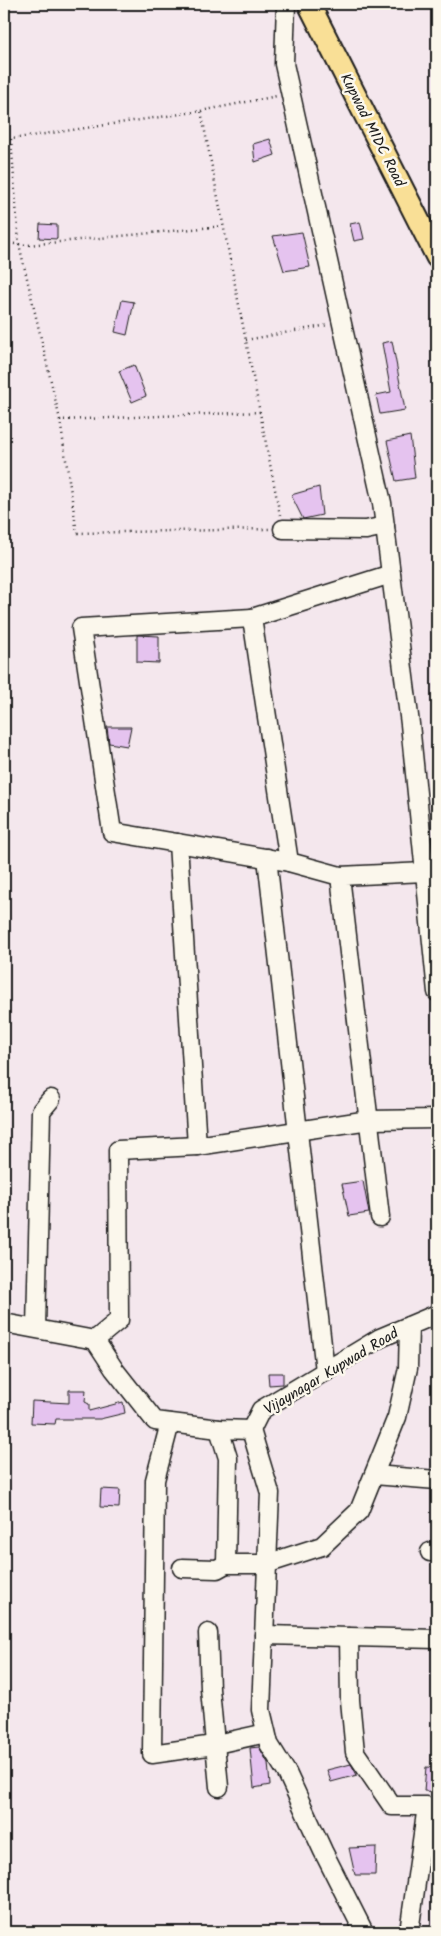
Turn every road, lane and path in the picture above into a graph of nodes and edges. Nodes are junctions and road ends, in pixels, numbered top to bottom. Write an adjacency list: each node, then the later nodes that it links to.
1 (286, 4): 3 (street)
2 (309, 4): 10 (main road, Kupwad MIDC Road)
3 (291, 94): 4 (path); 11 (street)
4 (201, 111): 5 (path); 7 (path)
5 (11, 139): 6 (path); 9 (path)
6 (4, 140)
7 (224, 226): 9 (path); 12 (path)
8 (4, 243): 9 (path)
9 (19, 244): 14 (path)
10 (437, 256)
11 (342, 322): 12 (path); 15 (street)
12 (246, 340): 13 (path)
13 (260, 412): 14 (path); 16 (path)
14 (60, 420): 16 (path)
15 (385, 526): 16 (street); 17 (street)
16 (283, 528)
17 (391, 574): 18 (street); 20 (street)
18 (252, 618): 19 (street); 22 (street)
19 (178, 843): 21 (street); 30 (street)
20 (430, 849): 23 (street)
21 (267, 858): 22 (street); 29 (street)
22 (289, 862): 24 (street)
23 (425, 872): 24 (street); 25 (street)
24 (340, 876): 28 (street)
25 (437, 992)
26 (51, 1099): 35 (street)
27 (437, 1119): 28 (street)
28 (369, 1120): 29 (street); 31 (street)
29 (297, 1131): 30 (street); 37 (street)
30 (197, 1146): 36 (street)
31 (380, 1217)
32 (437, 1314): 34 (street, Vijaynagar Kupwad Road)
33 (4, 1323): 35 (street)
34 (409, 1326): 37 (street, Vijaynagar Kupwad Road); 41 (street)
35 (36, 1328): 36 (street)
36 (95, 1340): 38 (street, Vijaynagar Kupwad Road)
37 (326, 1371): 40 (street, Vijaynagar Kupwad Road)
38 (170, 1423): 39 (street, Vijaynagar Kupwad Road); 51 (street)
39 (219, 1429): 40 (street, Vijaynagar Kupwad Road); 43 (street)
40 (251, 1430): 44 (street)
41 (374, 1475): 42 (street); 44 (street)
42 (437, 1480)
43 (226, 1564): 44 (street); 45 (street)
44 (266, 1564): 47 (street)
45 (182, 1568)
46 (208, 1633): 51 (street)
47 (264, 1635): 48 (street); 50 (street)
48 (349, 1637): 49 (street); 53 (street)
49 (437, 1639)
50 (266, 1733): 51 (street); 54 (street)
51 (215, 1744): 52 (street)
52 (219, 1787)
53 (432, 1807): 55 (street)
54 (364, 1932)
55 (409, 1932)

